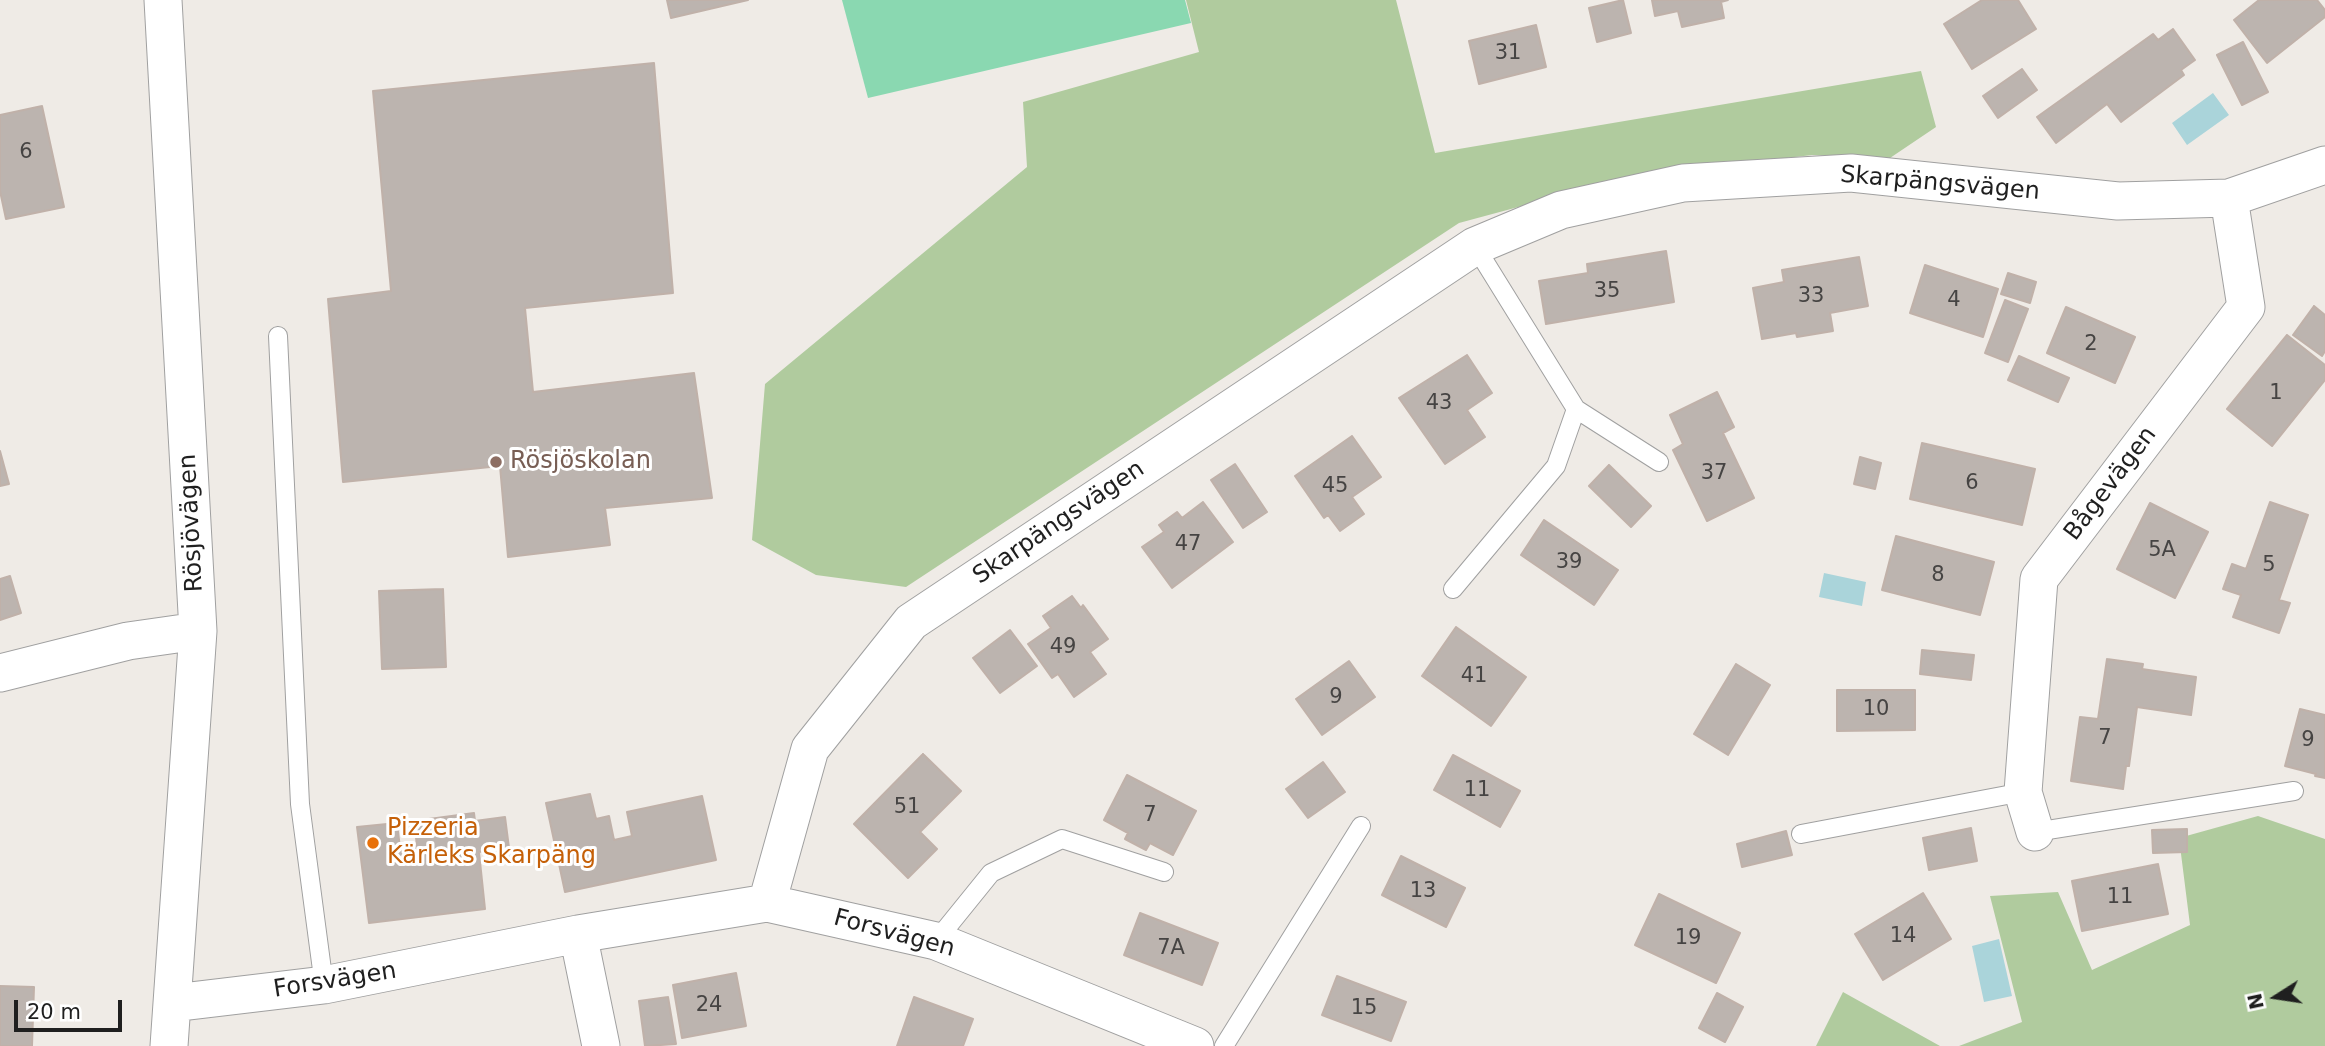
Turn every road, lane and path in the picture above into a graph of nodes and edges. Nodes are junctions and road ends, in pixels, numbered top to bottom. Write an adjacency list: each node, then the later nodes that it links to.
1 (163, 0): 9 (street, Rösjövägen)
2 (2325, 165): 3 (street, Skarpängsvägen)
3 (2229, 198): 4 (street, Skarpängsvägen); 12 (street, Bågevägen)
4 (1475, 246): 6 (lane); 17 (street, Skarpängsvägen)
5 (278, 336): 20 (lane)
6 (1576, 409): 7 (lane); 8 (lane)
7 (1660, 463)
8 (1453, 589)
9 (198, 631): 10 (street); 21 (street, Rösjövägen)
10 (0, 673)
11 (2294, 791): 14 (lane, Bågevägen)
12 (2023, 792): 14 (street, Bågevägen); 15 (lane)
13 (1361, 826): 25 (lane)
14 (2035, 832)
15 (1801, 834)
16 (1164, 872): 19 (lane)
17 (766, 903): 18 (street, Forsvägen); 19 (street, Forsvägen)
18 (578, 934): 20 (street, Forsvägen); 23 (street)
19 (936, 941): 24 (street, Forsvägen)
20 (324, 985): 21 (street, Forsvägen)
21 (173, 1003): 22 (street, Rösjövägen)
22 (169, 1046)
23 (601, 1046)
24 (1195, 1046)
25 (1224, 1046)

